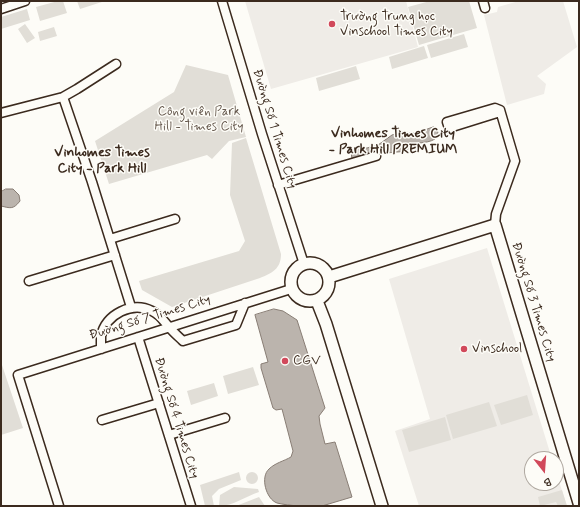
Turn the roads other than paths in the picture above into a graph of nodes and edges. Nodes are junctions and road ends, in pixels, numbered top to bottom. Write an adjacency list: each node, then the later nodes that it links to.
1 (25, 1): 3 (street)
2 (222, 1): 9 (street, Đường Số 1 Times City)
3 (1, 9)
4 (116, 64): 5 (street)
5 (63, 97): 7 (street); 12 (street)
6 (500, 110): 6 (street); 11 (street, Đường Số 3 Times City)
7 (1, 113)
8 (376, 156): 9 (street)
9 (278, 185): 14 (street, Đường Số 1 Times City)
10 (175, 219): 12 (street)
11 (495, 225): 15 (street); 28 (street, Đường Số 3 Times City)
12 (110, 239): 13 (street)
13 (115, 255): 16 (street); 20 (street)
14 (304, 264): 15 (street); 17 (street)
15 (329, 277): 18 (street)
16 (29, 281)
17 (291, 289): 18 (street); 19 (street, Đường Số 7 Times City)
18 (317, 301): 31 (street)
19 (245, 303): 21 (street, Đường Số 7 Times City); 21 (street)
20 (131, 307): 21 (street); 23 (street)
21 (169, 327): 22 (street, Đường Số 7 Times City)
22 (138, 337): 23 (street, Đường Số 7 Times City); 24 (street, Đường Số 4 Times City)
23 (101, 348): 29 (street, Đường Số 7 Times City)
24 (158, 403): 26 (street); 27 (street, Đường Số 4 Times City)
25 (225, 418): 27 (street)
26 (102, 420)
27 (169, 435): 30 (street, Đường Số 4 Times City)
28 (579, 503)
29 (59, 506)
30 (191, 506)
31 (382, 506)

